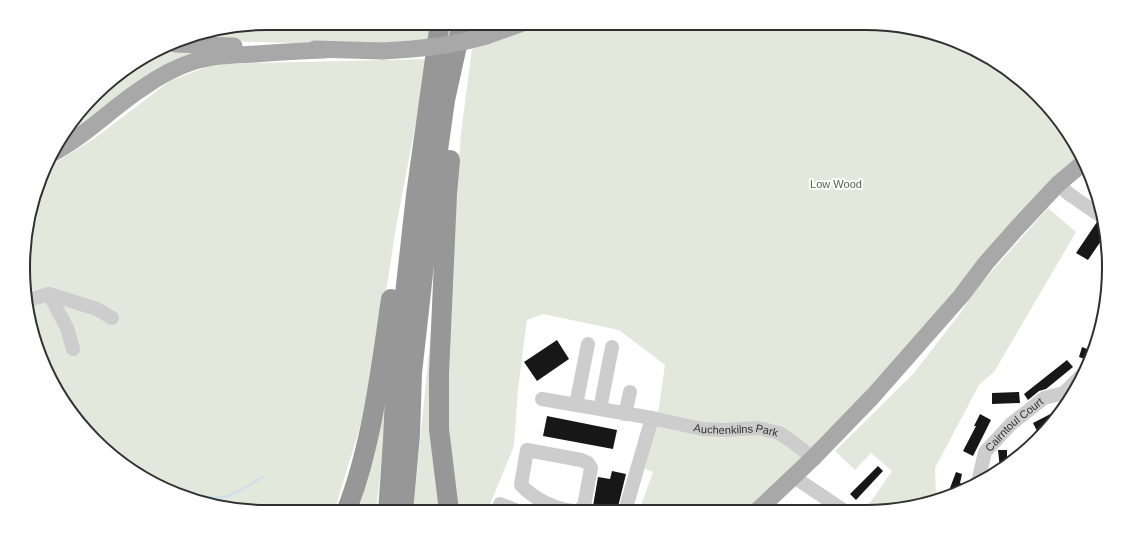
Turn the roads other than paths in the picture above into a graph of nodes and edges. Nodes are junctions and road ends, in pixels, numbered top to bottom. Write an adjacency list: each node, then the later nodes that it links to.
1 (439, 30): 7 (highway)
2 (460, 30): 30 (highway)
3 (464, 30): 31 (highway)
4 (503, 30): 6 (main road, bridge)
5 (187, 45): 6 (main road)
6 (325, 50): 8 (main road)
7 (429, 98): 28 (highway); 29 (highway)
8 (64, 146)
9 (1080, 166): 10 (main road)
10 (1058, 184): 11 (street); 25 (main road)
11 (1095, 212)
12 (49, 294): 13 (street); 14 (street); 17 (street)
13 (32, 299)
14 (112, 318)
15 (588, 344): 21 (street)
16 (612, 347): 22 (street)
17 (73, 348)
18 (630, 392): 23 (street)
19 (1067, 392): 26 (street, Cairntoul Court)
20 (542, 399): 21 (street, Auchenkilns Park)
21 (576, 405): 22 (street, Auchenkilns Park)
22 (600, 409): 23 (street, Auchenkilns Park)
23 (626, 414): 24 (street, Auchenkilns Park)
24 (652, 418): 25 (street, Auchenkilns Park); 34 (street)
25 (814, 458): 27 (main road)
26 (980, 475)
27 (794, 477): 35 (main road); 36 (street)
28 (348, 505)
29 (389, 505)
30 (404, 505)
31 (447, 505)
32 (551, 505): 33 (street)
33 (585, 505)
34 (628, 505)
35 (763, 505)
36 (836, 505)

